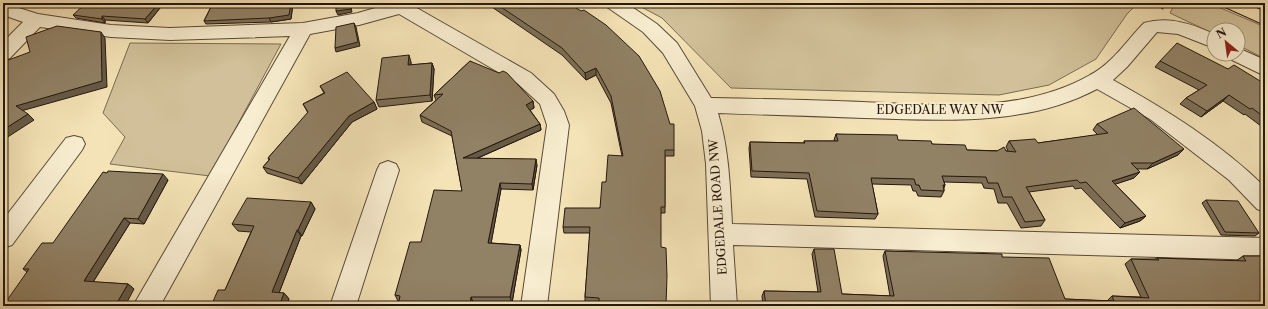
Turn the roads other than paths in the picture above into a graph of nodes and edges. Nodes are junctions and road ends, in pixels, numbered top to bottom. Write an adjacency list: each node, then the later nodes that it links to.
1 (613, 3): 13 (street, EDGEDALE ROAD NW)
2 (1238, 4): 5 (main road)
3 (399, 5): 7 (street); 22 (street)
4 (3, 9): 6 (street)
5 (1265, 19)
6 (36, 20): 7 (street); 9 (street)
7 (303, 29): 20 (street)
8 (1206, 38): 12 (street, EDGEDALE WAY NW)
9 (3, 53)
10 (1246, 59): 11 (street)
11 (1265, 69)
12 (1098, 81): 13 (street, EDGEDALE WAY NW); 16 (street)
13 (705, 105): 17 (street, EDGEDALE ROAD NW)
14 (74, 144): 18 (street)
15 (388, 170): 21 (street)
16 (1265, 202)
17 (720, 234): 19 (street); 23 (street, EDGEDALE ROAD NW)
18 (3, 238)
19 (1265, 249)
20 (146, 306)
21 (343, 306)
22 (534, 306)
23 (724, 306)

